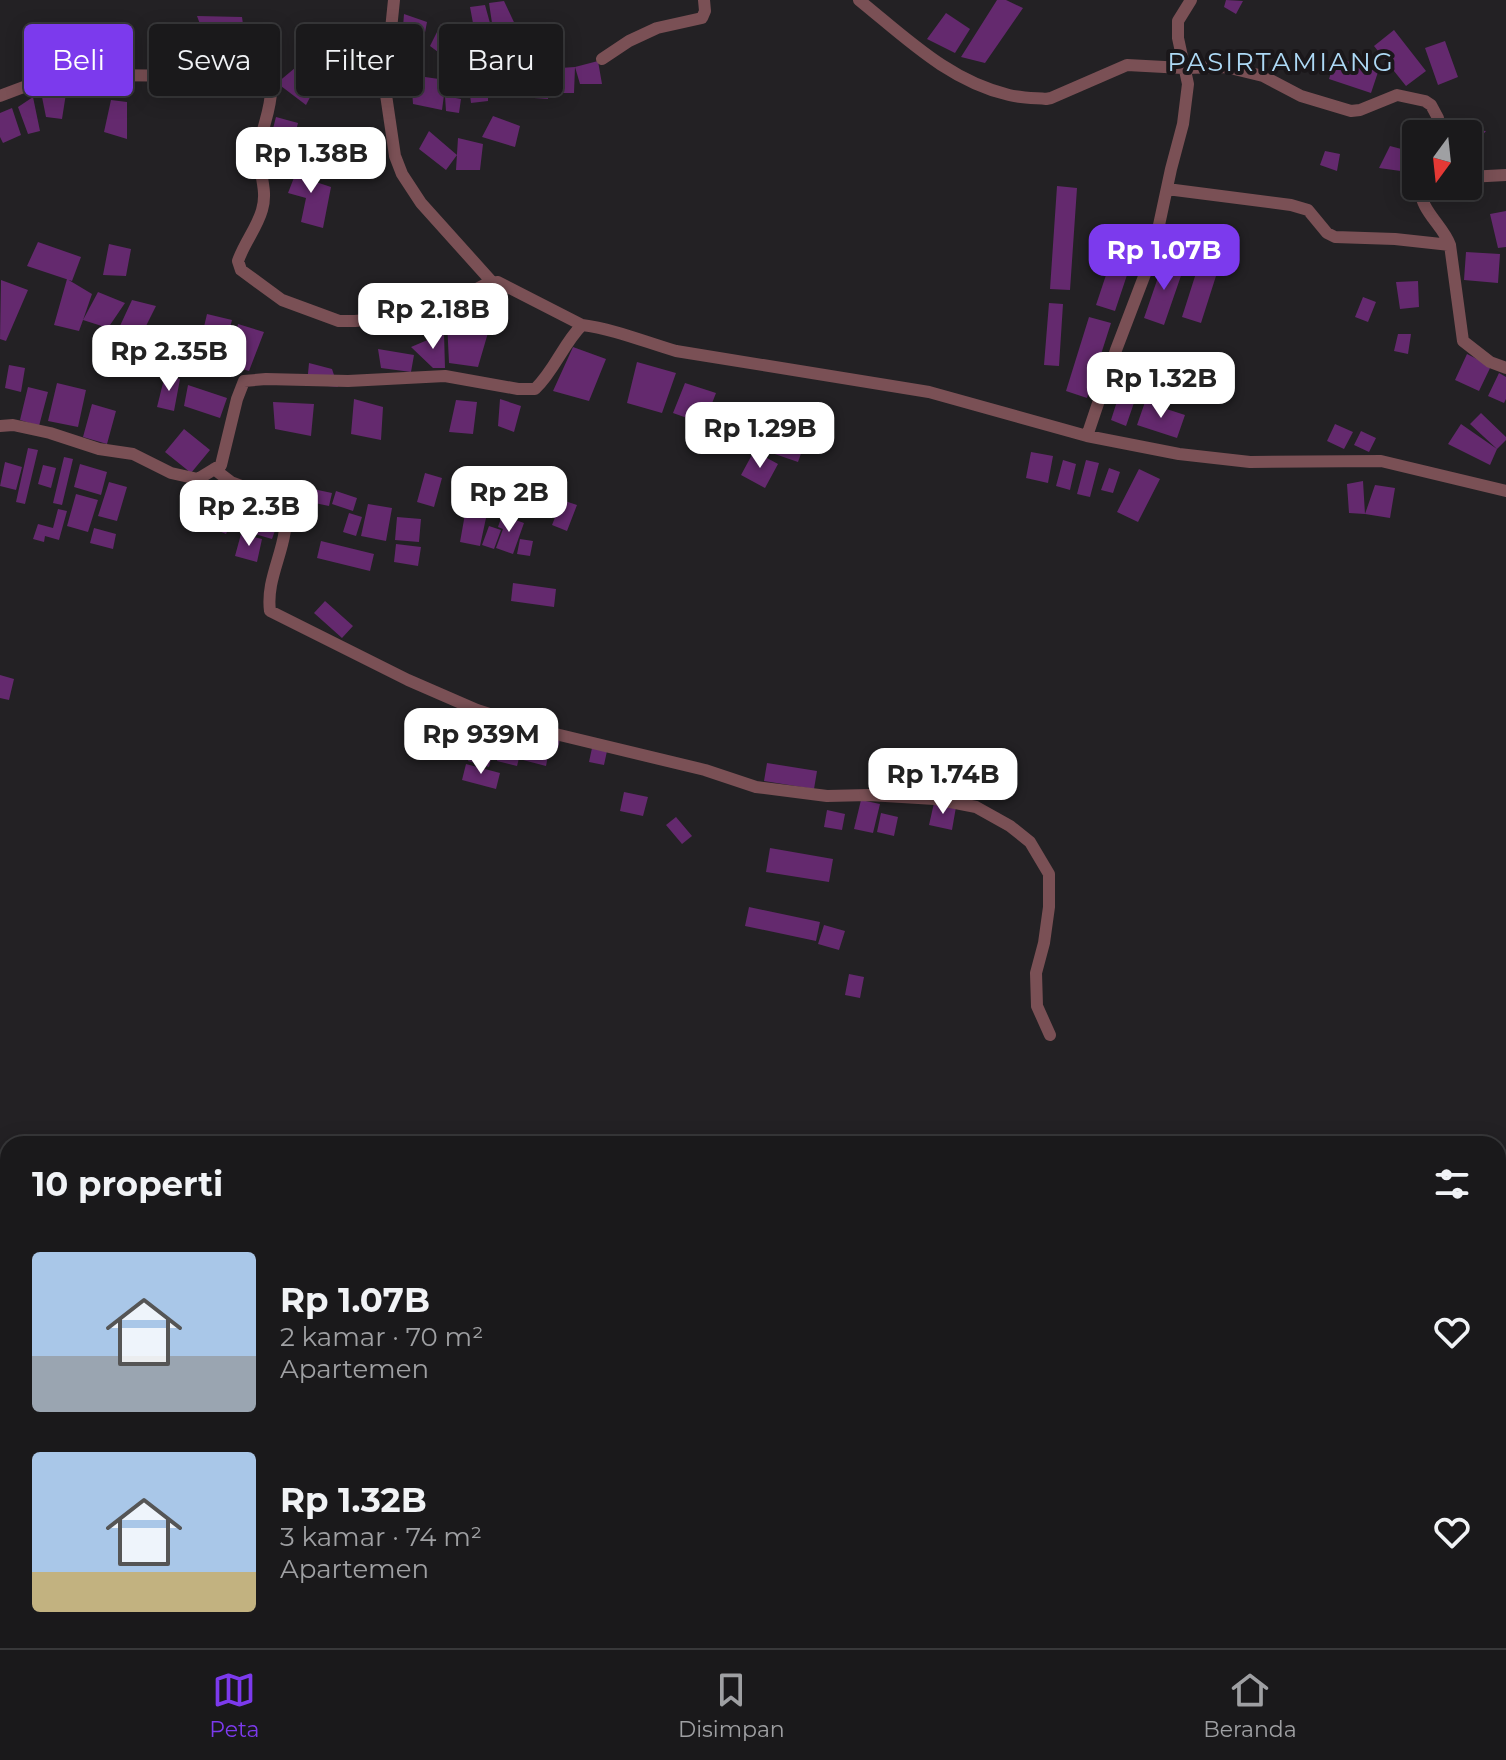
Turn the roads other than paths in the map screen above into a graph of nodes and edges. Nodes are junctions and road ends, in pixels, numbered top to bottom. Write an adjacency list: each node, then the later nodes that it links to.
1 (394, 0): 14 (street)
2 (704, 0): 5 (street)
3 (859, 0): 6 (street)
4 (1191, 0): 6 (street)
5 (602, 59)
6 (1183, 68): 8 (street); 11 (street)
7 (0, 96): 14 (street)
8 (1438, 120)
9 (1506, 175): 10 (street)
10 (1482, 176)
11 (1167, 189): 13 (street); 18 (street)
12 (1422, 200): 13 (street)
13 (1450, 245): 16 (street)
14 (492, 282): 15 (street)
15 (582, 325): 18 (street); 19 (street)
16 (1506, 368)
17 (0, 426): 19 (street)
18 (1087, 436): 20 (street)
19 (214, 469): 21 (street)
20 (1506, 491)
21 (1050, 1035)

